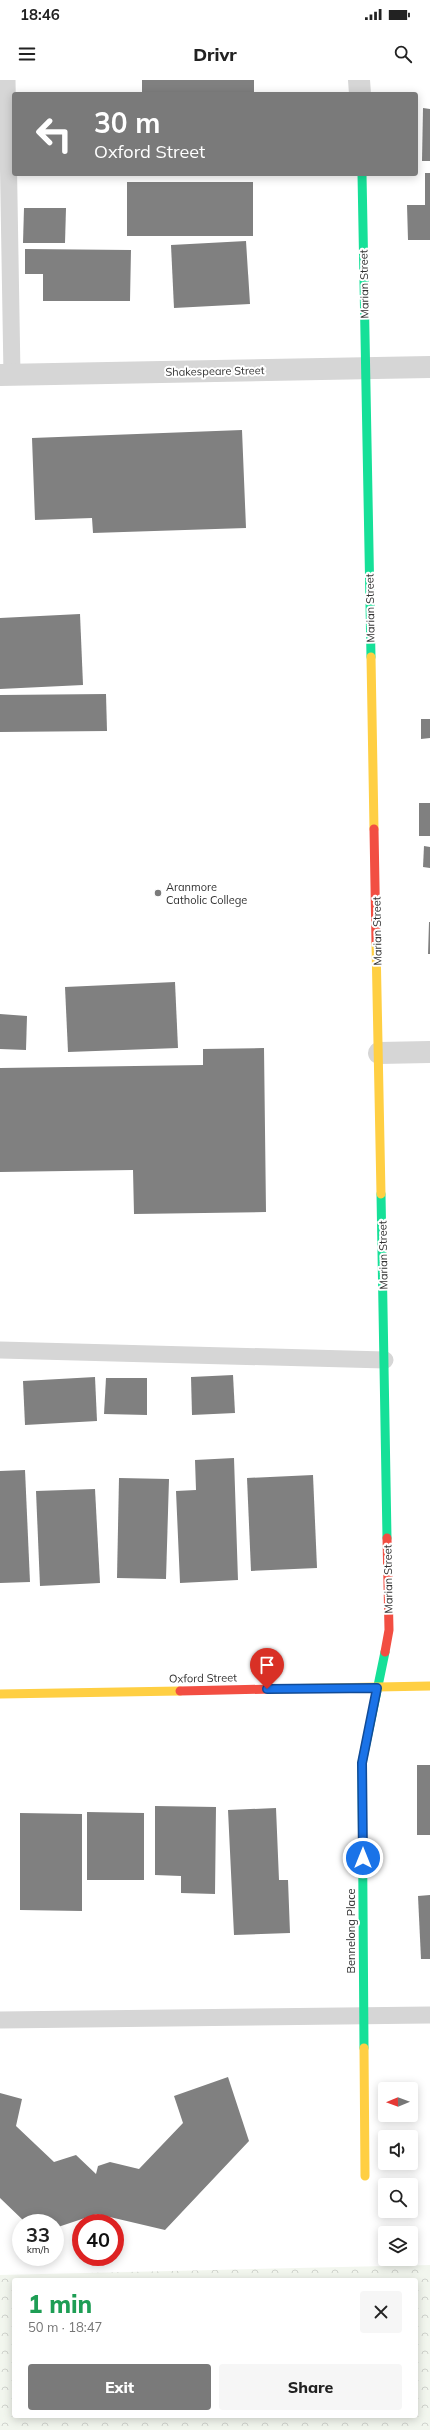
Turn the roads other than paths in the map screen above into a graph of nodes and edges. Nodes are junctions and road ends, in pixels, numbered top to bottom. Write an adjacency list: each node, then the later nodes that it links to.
1 (7, 80): 7 (lane)
2 (359, 80): 3 (street)
3 (360, 92)
4 (362, 176): 6 (street, Marian Street)
5 (430, 367): 6 (street, Shakespeare Street)
6 (366, 368): 7 (street, Shakespeare Street); 9 (street, Marian Street)
7 (6, 375)
8 (430, 1052): 9 (street)
9 (379, 1053): 11 (street, Marian Street)
10 (0, 1350): 11 (lane)
11 (385, 1360): 13 (street, Marian Street)
12 (430, 1686): 13 (street, Oxford Street)
13 (377, 1688): 14 (street, Oxford Street); 16 (street, Bennelong Place)
14 (0, 1694)
15 (430, 2015): 16 (lane)
16 (363, 2016): 17 (lane); 18 (street, Bennelong Place)
17 (0, 2020)
18 (365, 2176)

